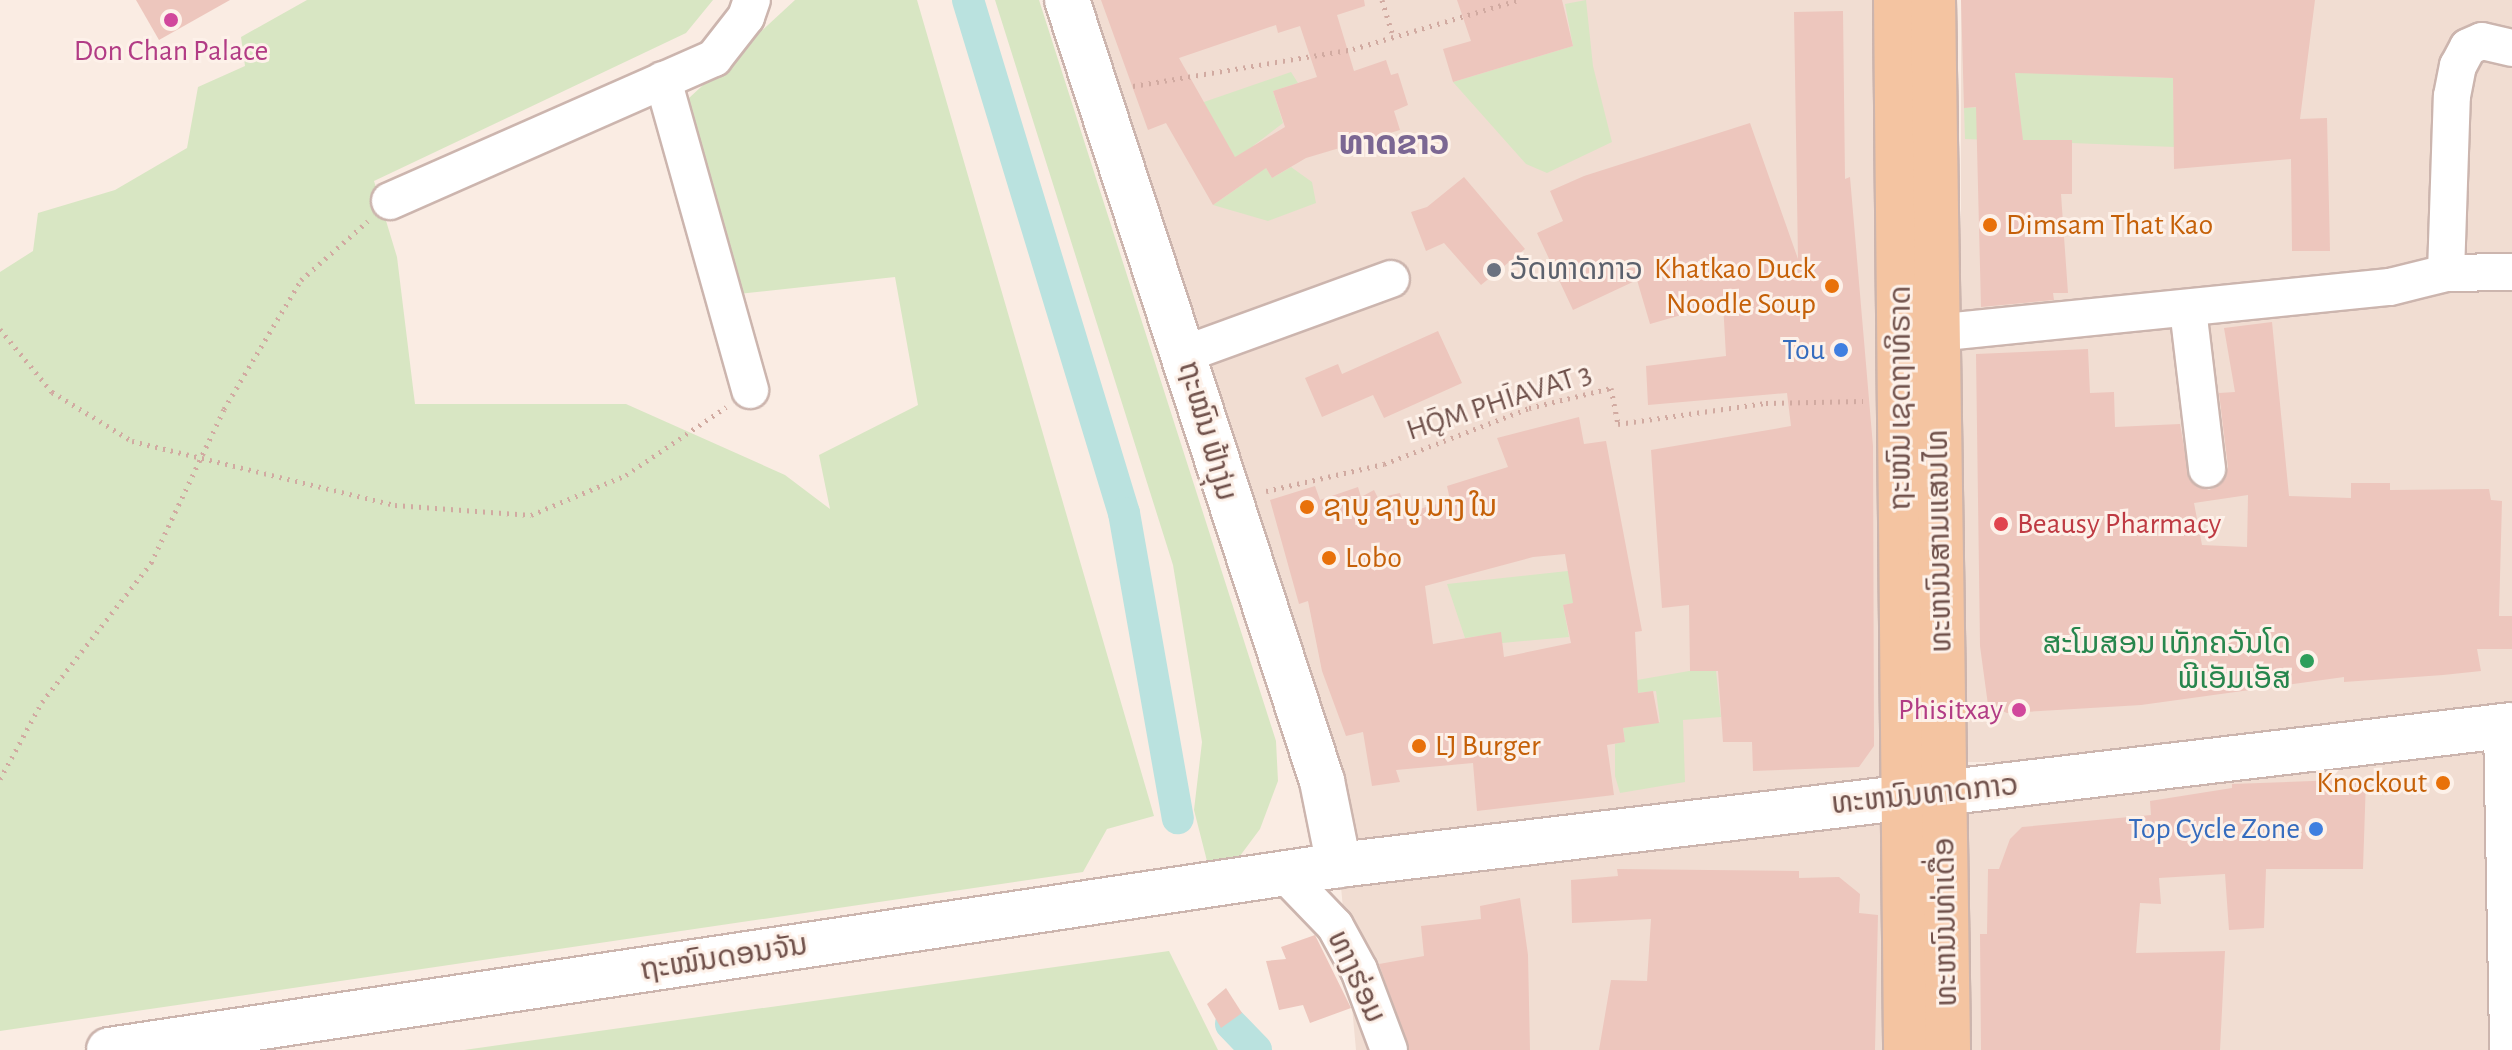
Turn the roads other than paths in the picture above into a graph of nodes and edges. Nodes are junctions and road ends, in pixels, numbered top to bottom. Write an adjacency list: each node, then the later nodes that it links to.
1 (752, 0): 6 (street)
2 (1067, 0): 13 (street, ຖະໝົນ ຟ້າງຸ່ມ)
3 (1896, 0): 18 (main road, ຖະໜົນ ເຊດຖາທິຣາດ)
4 (1933, 0): 12 (main road, ທະຫນົນສາມແສນໄທ)
5 (2512, 48): 9 (street)
6 (663, 80): 7 (street); 14 (street)
7 (390, 201)
8 (2512, 272): 9 (street)
9 (2446, 273): 11 (street)
10 (1391, 279): 13 (street)
11 (2188, 309): 12 (street); 15 (street)
12 (1935, 333): 17 (main road, ທະຫນົນສາມແສນໄທ)
13 (1185, 354): 19 (street, ຖະໝົນ ຟ້າງຸ່ມ)
14 (750, 390)
15 (2207, 469)
16 (2507, 726): 17 (street, ທະຫນົນທາດກາວ); 25 (street)
17 (1944, 793): 18 (street, ທະຫນົນທາດກາວ); 24 (main road, ທະຫນົນທ່າເດື່ອ)
18 (1900, 797): 19 (street, ທະຫນົນທາດກາວ); 23 (main road, ທະຫນົນທ່າເດື່ອ)
19 (1339, 865): 20 (street, ຖະໝົນດອນຈັນ)
20 (1285, 874): 21 (street, ຖະໝົນດອນຈັນ); 22 (street, ທາງຮ່ອມ)
21 (109, 1050)
22 (1389, 1050)
23 (1906, 1050)
24 (1948, 1050)
25 (2508, 1050)

